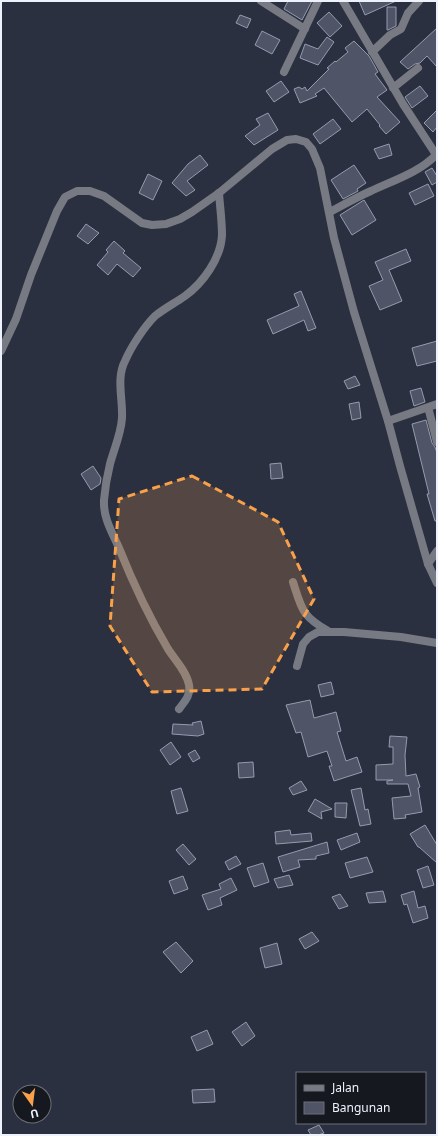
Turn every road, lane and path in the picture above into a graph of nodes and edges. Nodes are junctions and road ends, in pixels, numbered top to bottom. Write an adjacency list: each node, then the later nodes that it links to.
1 (261, 1): 5 (street)
2 (318, 1): 5 (street)
3 (343, 1): 6 (street)
4 (419, 1): 6 (street)
5 (305, 29): 8 (street)
6 (372, 52): 9 (street)
7 (418, 68): 9 (street)
8 (284, 72)
9 (393, 88): 10 (street)
10 (436, 156): 12 (street)
11 (219, 193): 12 (street); 13 (street); 26 (street)
12 (330, 212): 16 (street)
13 (1, 351)
14 (437, 404): 15 (street)
15 (428, 407): 16 (street); 17 (street)
16 (388, 421): 20 (street)
17 (436, 433): 18 (street)
18 (437, 442)
19 (437, 551): 20 (street)
20 (428, 564): 22 (street)
21 (293, 582): 23 (street)
22 (437, 583)
23 (329, 632): 24 (street); 25 (street)
24 (437, 643)
25 (297, 666)
26 (179, 709)

